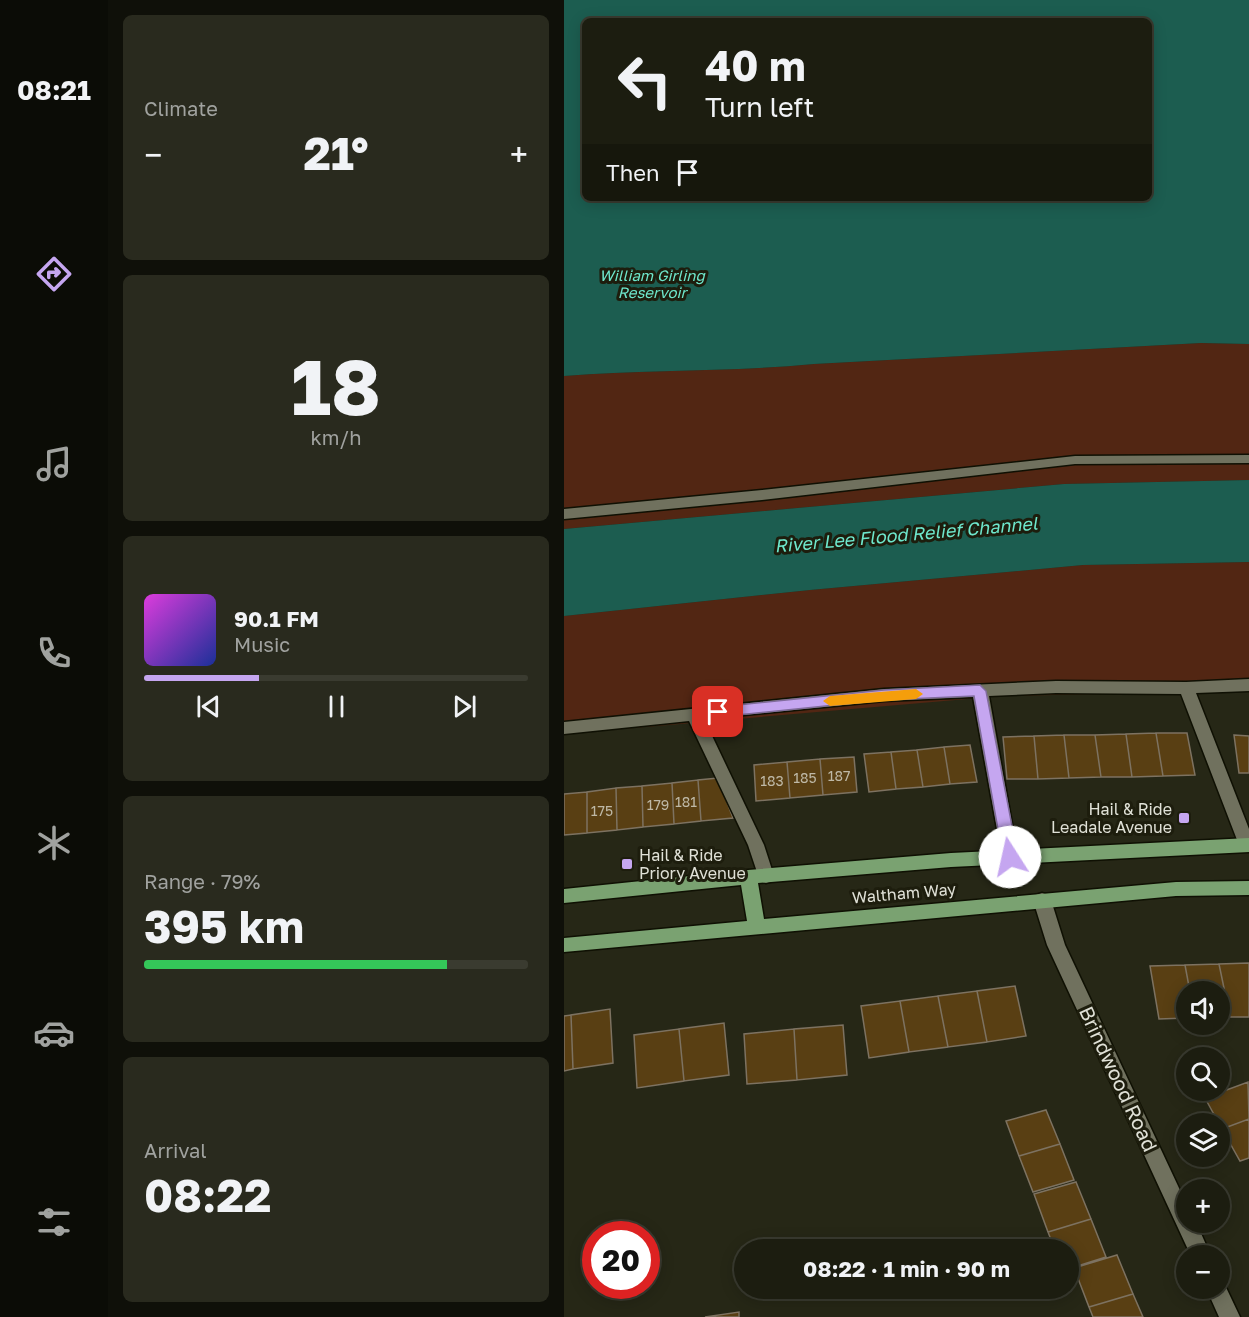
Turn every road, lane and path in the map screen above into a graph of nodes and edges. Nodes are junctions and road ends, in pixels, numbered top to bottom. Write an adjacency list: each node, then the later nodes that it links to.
1 (1249, 459): 2 (street)
2 (564, 514)
3 (1249, 685): 4 (street)
4 (1186, 688): 5 (street); 8 (street)
5 (980, 691): 6 (street); 9 (street)
6 (694, 715): 7 (street); 10 (street)
7 (564, 728)
8 (1248, 845): 9 (main road, Waltham Way)
9 (1010, 857): 10 (main road, Waltham Way)
10 (766, 876): 11 (main road, Waltham Way)
11 (748, 877): 13 (main road, Waltham Way); 15 (main road)
12 (1249, 888): 14 (main road, Waltham Way)
13 (564, 896)
14 (1042, 900): 15 (main road, Waltham Way); 17 (street, Brindwood Road)
15 (757, 926): 16 (main road, Waltham Way)
16 (564, 945)
17 (1196, 1245)
18 (1221, 1299): 19 (street)
19 (1230, 1317)

